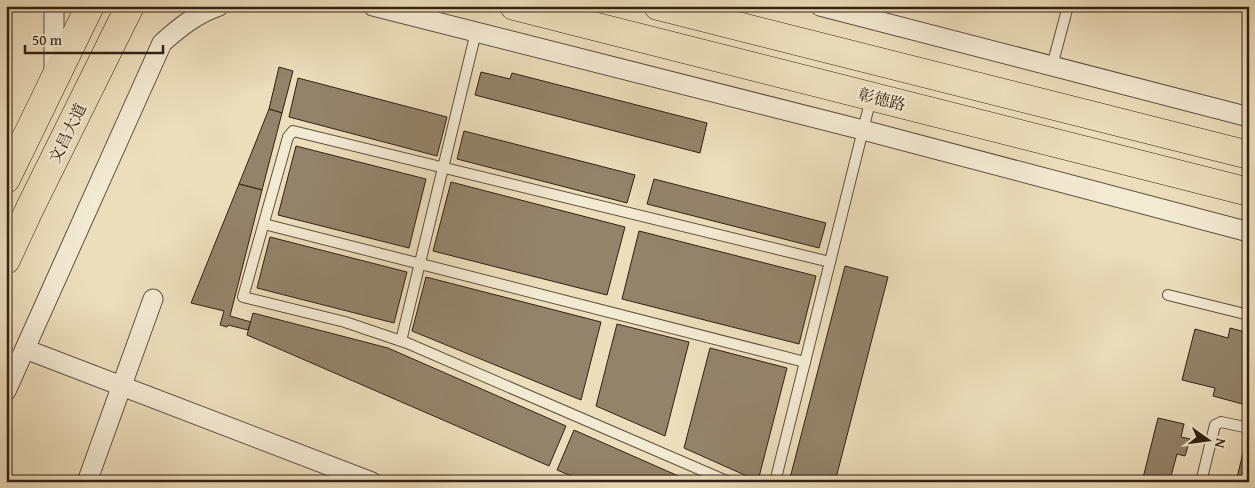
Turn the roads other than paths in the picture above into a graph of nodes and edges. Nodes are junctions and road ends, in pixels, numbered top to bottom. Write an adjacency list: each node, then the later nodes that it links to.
1 (54, 6): 12 (street)
2 (90, 6): 12 (main road)
3 (130, 6): 22 (main road, 文昌大道)
4 (219, 6): 29 (street)
5 (373, 6): 10 (street)
6 (514, 6): 13 (main road, 彰德路)
7 (658, 6): 16 (main road)
8 (820, 6): 11 (street)
9 (1068, 6): 11 (lane)
10 (476, 32): 15 (street); 17 (lane)
11 (1052, 66): 14 (street)
12 (54, 82): 18 (main road)
13 (872, 97): 15 (lane); 19 (main road, 彰德路)
14 (1249, 117)
15 (863, 130): 21 (street); 23 (lane)
16 (1249, 155)
17 (443, 167): 20 (lane); 23 (lane); 24 (lane)
18 (6, 180)
19 (1249, 192)
20 (264, 224): 24 (lane); 28 (lane)
21 (1249, 232)
22 (6, 260)
23 (830, 262): 30 (lane)
24 (420, 264): 28 (lane); 30 (lane)
25 (1168, 295): 27 (lane)
26 (153, 299): 31 (street)
27 (1249, 315)
28 (401, 341): 36 (lane)
29 (25, 349): 31 (street); 32 (street)
30 (805, 362): 37 (lane)
31 (122, 386): 34 (street); 35 (street)
32 (6, 391)
33 (1249, 428): 38 (lane)
34 (88, 482)
35 (372, 482)
36 (729, 482)
37 (775, 482)
38 (1201, 482)

